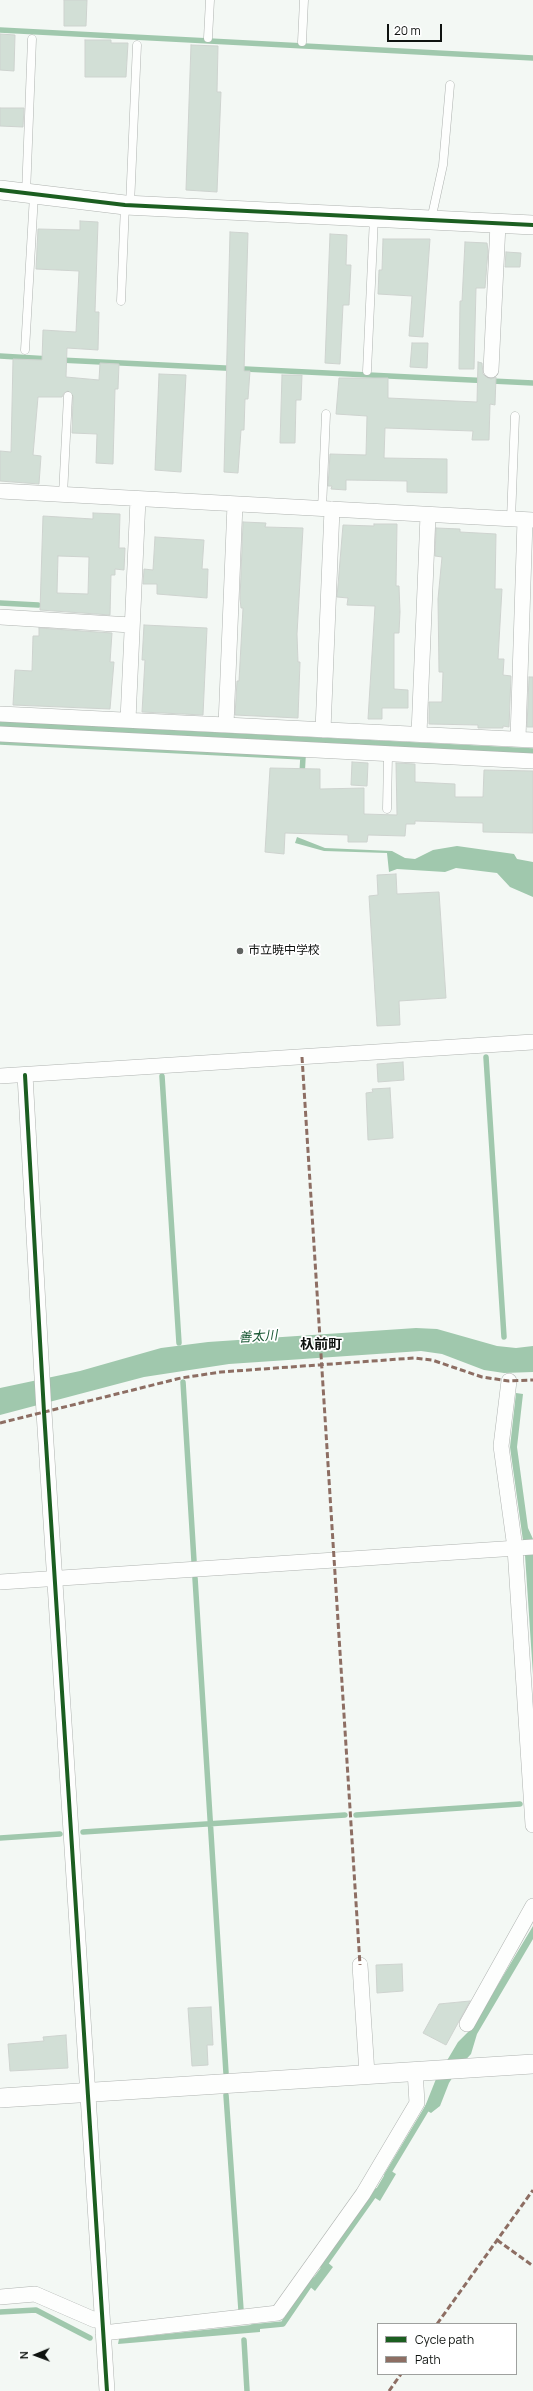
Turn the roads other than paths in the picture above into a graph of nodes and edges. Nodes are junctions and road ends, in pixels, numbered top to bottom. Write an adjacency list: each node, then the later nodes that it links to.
1 (210, 0): 3 (lane)
2 (304, 0): 5 (lane)
3 (208, 38)
4 (32, 39): 9 (lane)
5 (302, 42)
6 (137, 45): 10 (lane)
7 (450, 85): 12 (lane)
8 (0, 190): 9 (street)
9 (30, 195): 10 (street); 16 (lane)
10 (127, 205): 11 (street); 15 (lane)
11 (374, 217): 12 (street); 18 (lane)
12 (431, 220): 13 (street)
13 (498, 224): 14 (street); 17 (street)
14 (533, 225)
15 (121, 301)
16 (25, 350)
17 (491, 370)
18 (367, 371)
19 (68, 396): 23 (lane)
20 (326, 414): 26 (lane)
21 (514, 416): 28 (lane)
22 (0, 491): 23 (street)
23 (63, 495): 24 (street)
24 (138, 499): 25 (street); 30 (street)
25 (235, 504): 26 (street); 33 (street)
26 (327, 509): 27 (street); 34 (street)
27 (428, 514): 28 (street); 36 (street)
28 (523, 520): 37 (street)
29 (0, 617): 30 (street)
30 (131, 625): 32 (street)
31 (0, 714): 32 (street)
32 (128, 720): 33 (street)
33 (226, 725): 34 (street)
34 (323, 730): 36 (street)
35 (0, 734): 39 (street)
36 (419, 734): 37 (street)
37 (518, 739): 38 (street)
38 (533, 740)
39 (388, 755): 40 (street); 41 (lane)
40 (533, 761)
41 (386, 809)
42 (533, 1042): 43 (street)
43 (25, 1074): 44 (street); 47 (street)
44 (0, 1076)
45 (509, 1381): 46 (street)
46 (523, 1548): 47 (street); 49 (street)
47 (55, 1578): 48 (street); 56 (street)
48 (0, 1582)
49 (533, 1825)
50 (533, 1906): 52 (street)
51 (360, 1966): 55 (street)
52 (467, 2024)
53 (533, 2064): 54 (street)
54 (420, 2070): 55 (street); 59 (street)
55 (367, 2074): 56 (street)
56 (88, 2093): 57 (street); 59 (street)
57 (0, 2098)
58 (0, 2297): 59 (street)
59 (102, 2326): 60 (street)
60 (107, 2391)

